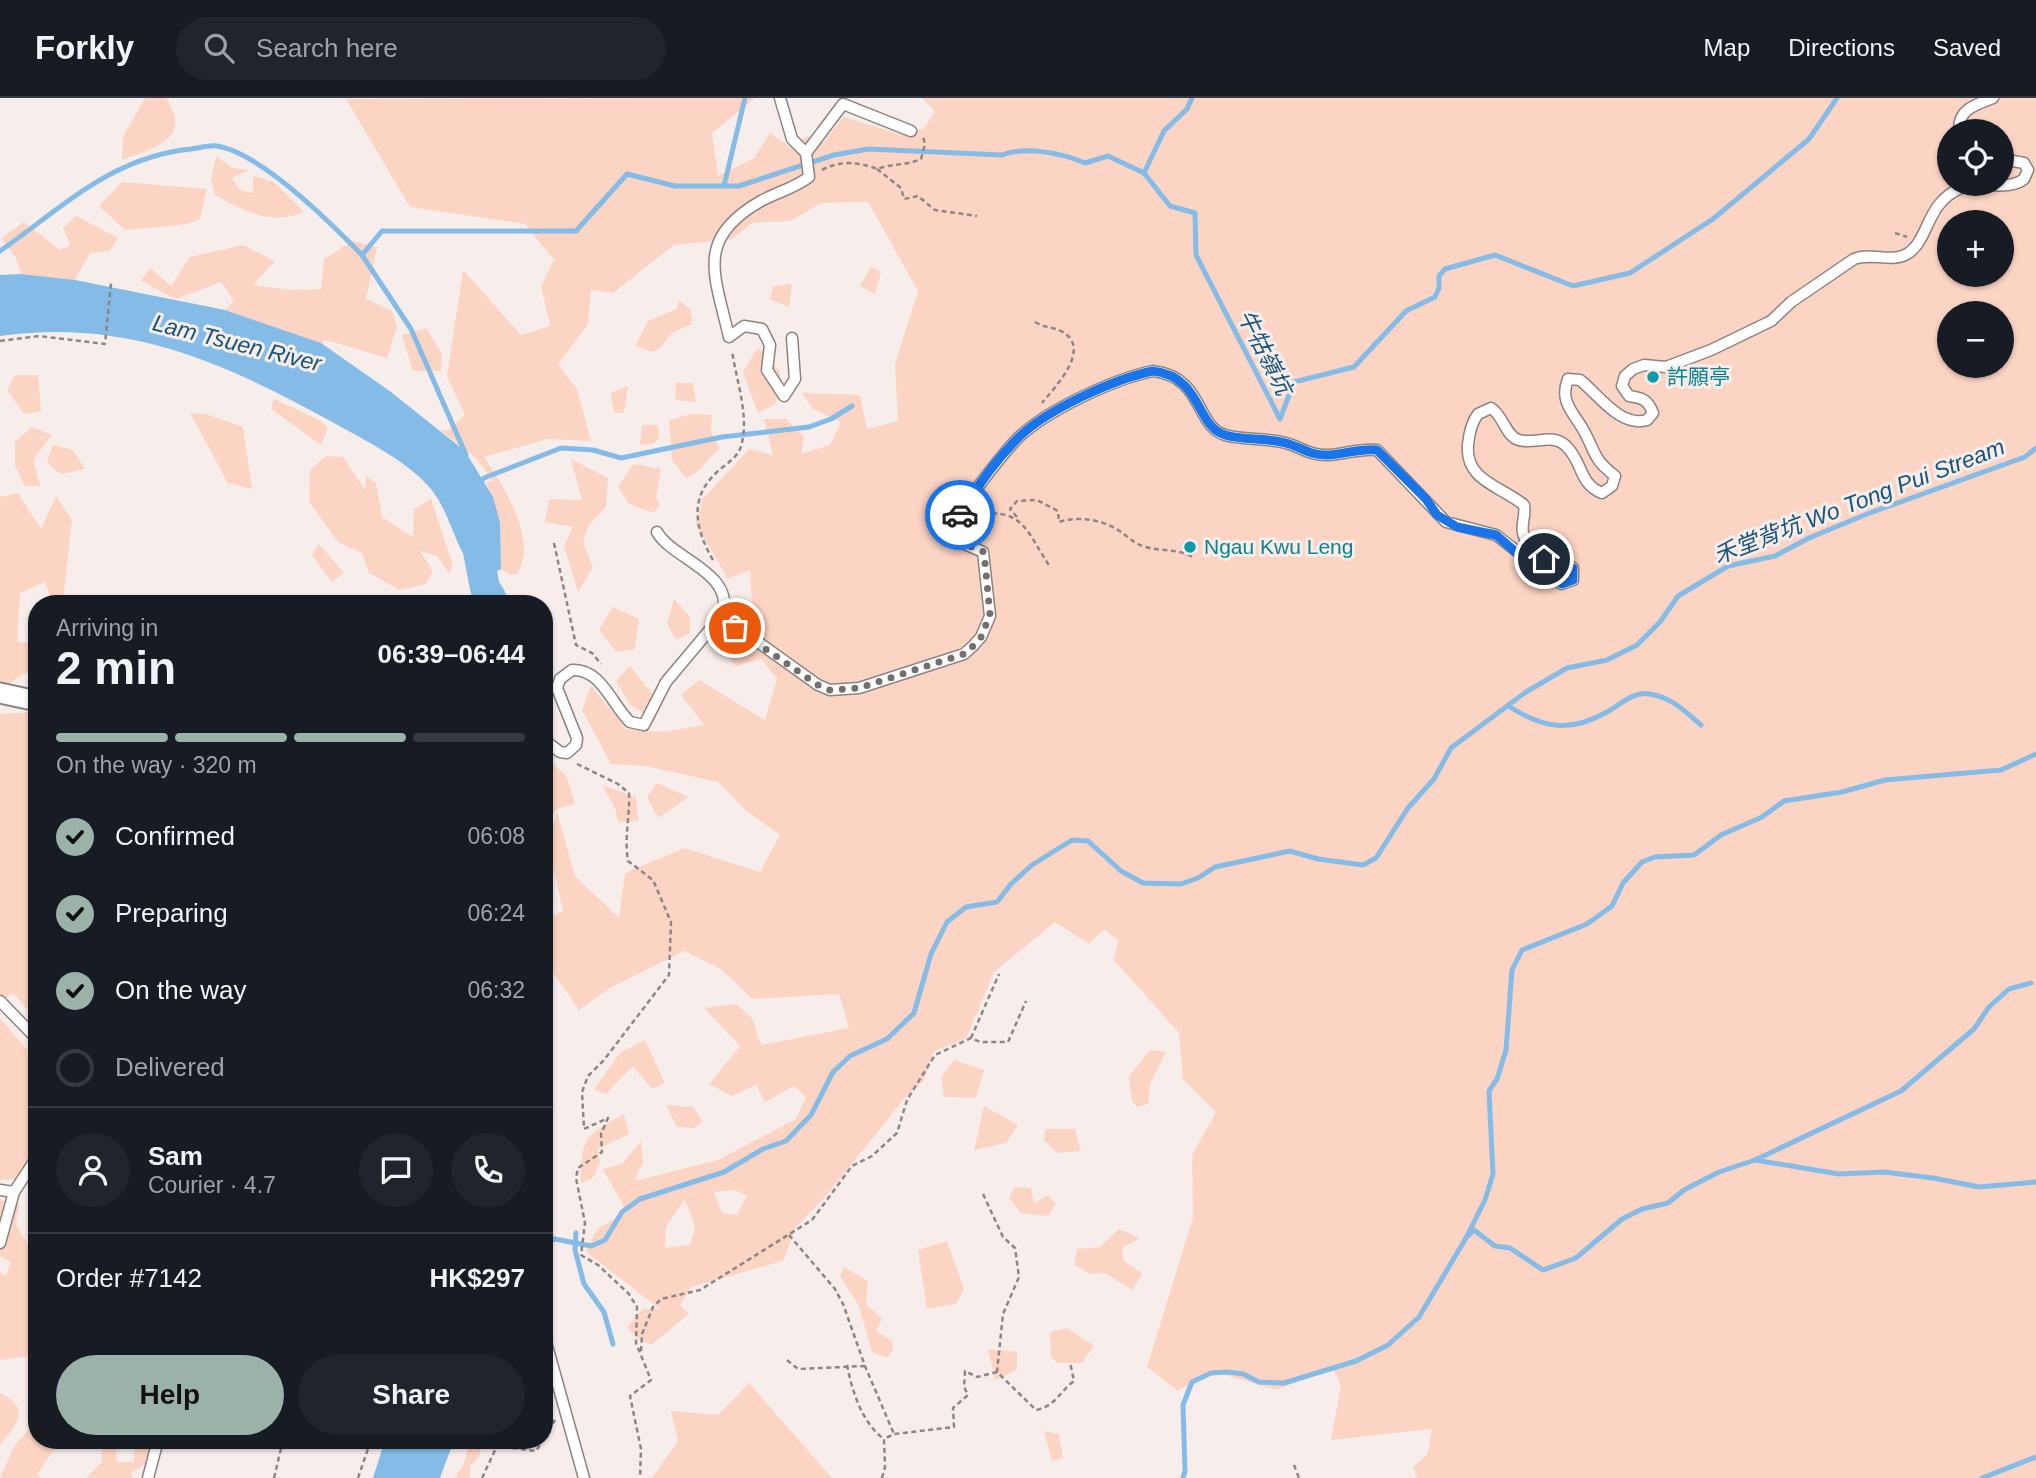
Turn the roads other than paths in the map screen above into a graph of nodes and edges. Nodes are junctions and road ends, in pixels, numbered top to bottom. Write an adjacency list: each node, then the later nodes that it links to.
1 (780, 98): 5 (lane)
2 (1993, 98): 3 (lane)
3 (1959, 119)
4 (911, 131): 5 (lane)
5 (807, 155): 9 (lane)
6 (2014, 161): 7 (lane)
7 (2014, 184)
8 (1949, 196): 11 (lane)
9 (792, 338)
10 (657, 532): 11 (lane)
11 (719, 620): 14 (lane)
12 (0, 693): 13 (street)
13 (28, 699)
14 (553, 746)
15 (0, 1001): 16 (lane)
16 (28, 1030)
17 (28, 1171): 19 (lane)
18 (0, 1190): 19 (lane)
19 (14, 1192): 20 (lane)
20 (0, 1243)
21 (553, 1367): 24 (lane)
22 (156, 1449): 23 (lane)
23 (148, 1478)
24 (584, 1478)

